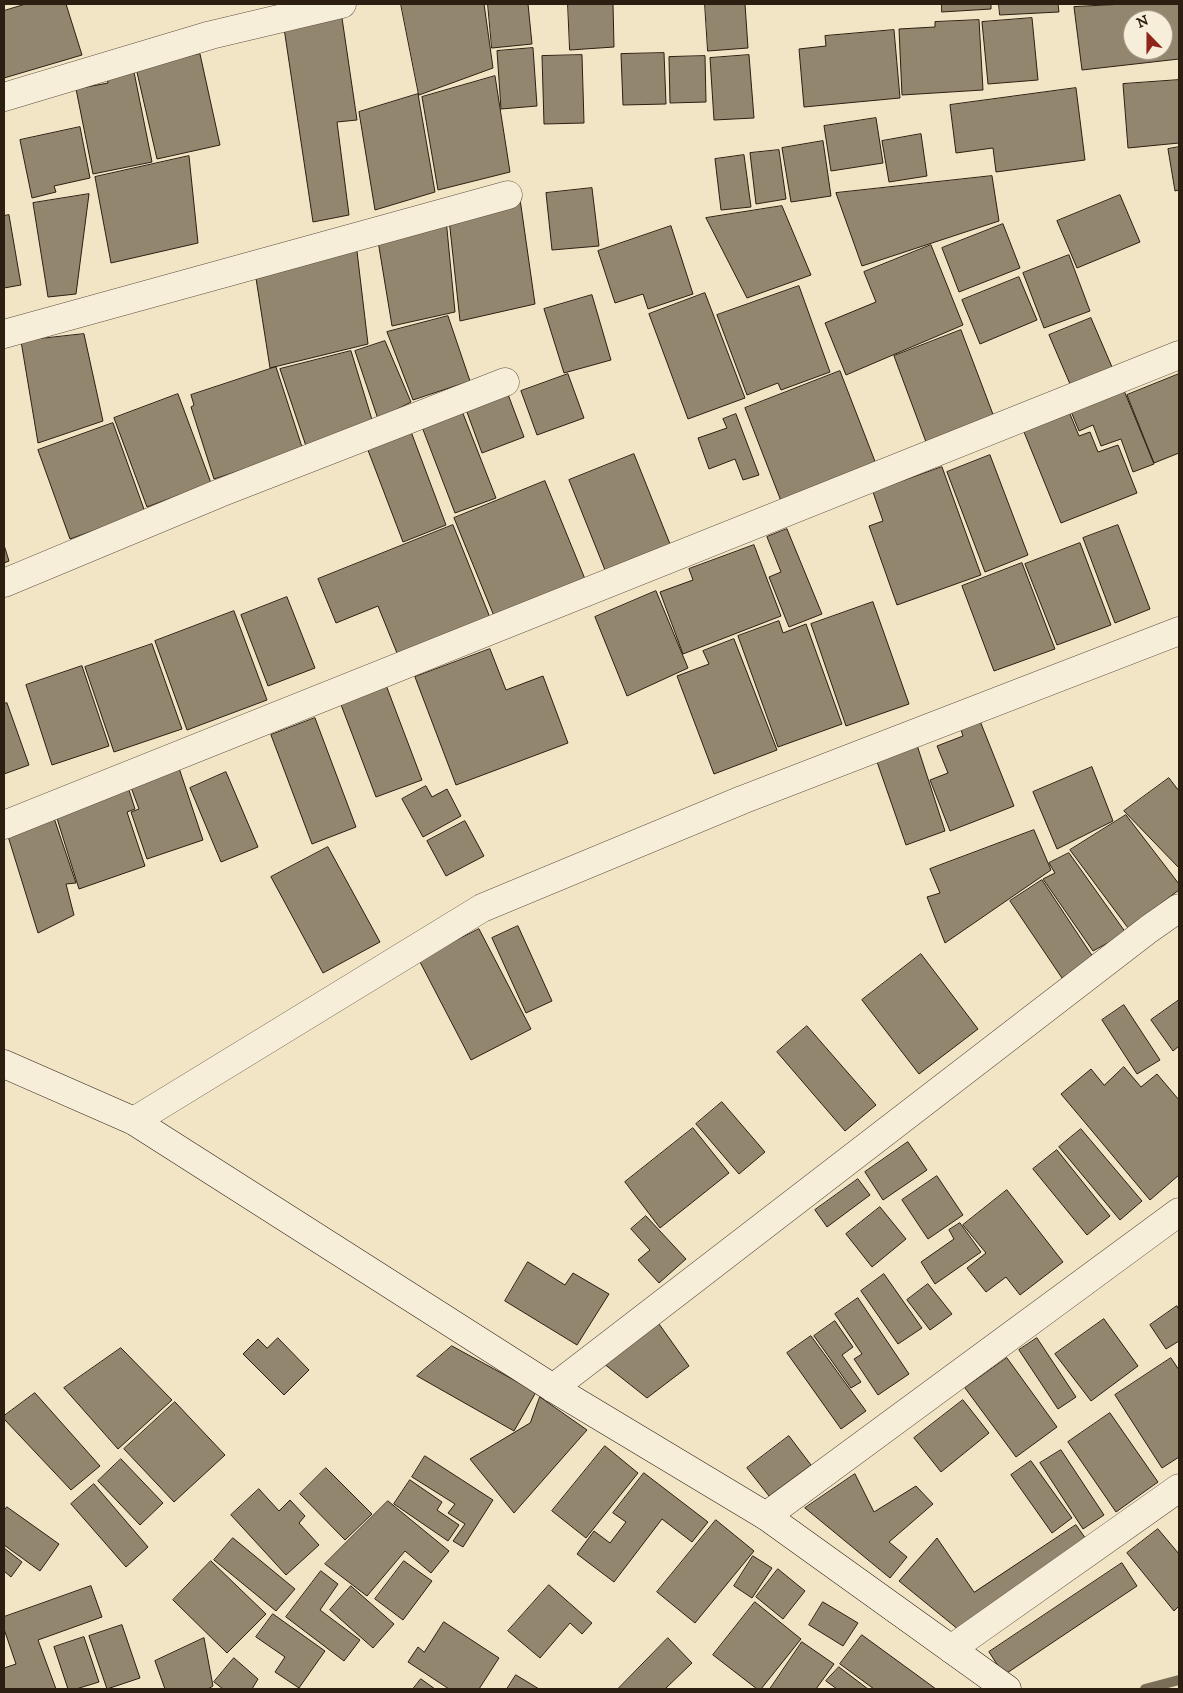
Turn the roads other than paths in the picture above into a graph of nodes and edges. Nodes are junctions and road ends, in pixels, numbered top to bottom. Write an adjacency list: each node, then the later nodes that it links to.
1 (342, 4): 2 (street)
2 (4, 97)
3 (508, 195): 4 (street)
4 (4, 334)
5 (1179, 355): 9 (street)
6 (505, 382): 7 (street)
7 (4, 583)
8 (1179, 631): 12 (street)
9 (4, 825)
10 (1179, 908): 14 (street)
11 (4, 1064): 12 (street)
12 (134, 1121): 14 (street)
13 (1179, 1212): 16 (street)
14 (553, 1388): 16 (street)
15 (1179, 1488): 17 (street)
16 (766, 1516): 17 (street)
17 (951, 1650): 18 (street)
18 (1007, 1689)

